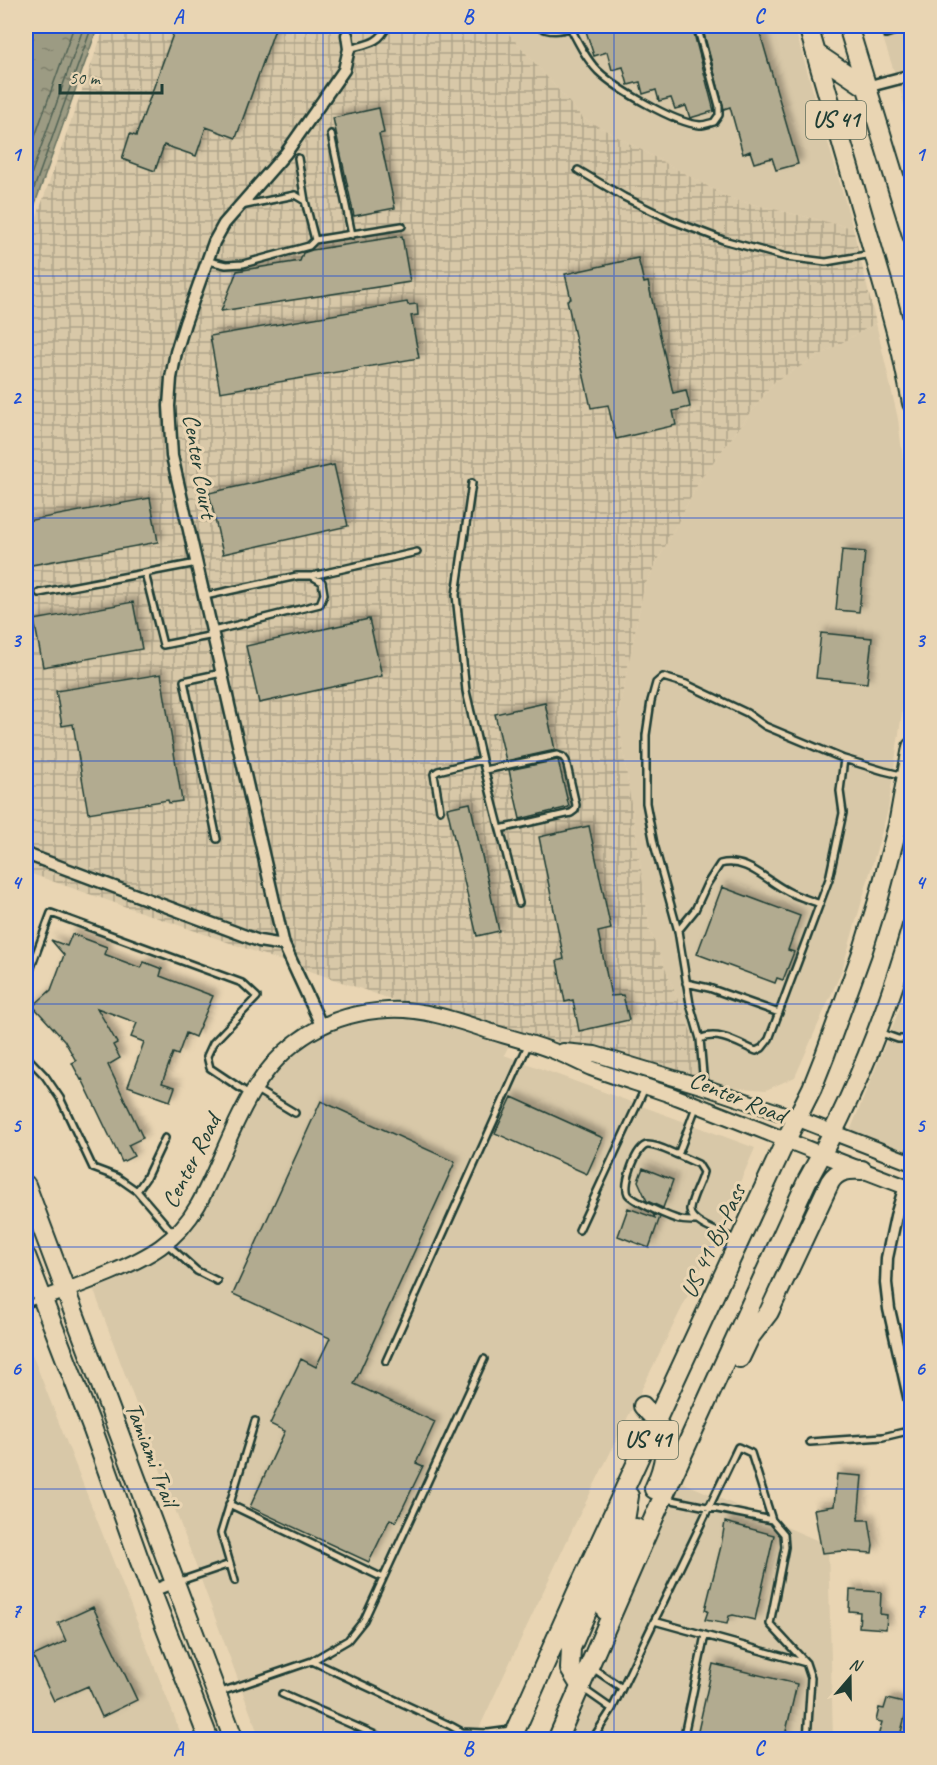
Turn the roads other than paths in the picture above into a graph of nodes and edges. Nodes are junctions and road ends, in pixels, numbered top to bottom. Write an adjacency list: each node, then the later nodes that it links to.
1 (387, 26): 10 (lane)
2 (538, 26): 3 (lane)
3 (574, 26): 4 (lane)
4 (697, 26)
5 (808, 26): 11 (main road, US 41)
6 (848, 26): 13 (main road, US 41)
7 (883, 26): 8 (lane)
8 (911, 26)
9 (346, 30): 10 (street, Center Court)
10 (349, 49): 18 (street, Center Court)
11 (817, 54): 13 (main road); 23 (main road, US 41)
12 (912, 75): 13 (street)
13 (866, 87): 21 (main road, US 41)
14 (331, 134): 20 (lane)
15 (298, 158): 17 (lane)
16 (578, 170): 23 (lane)
17 (305, 201): 18 (lane); 22 (lane)
18 (240, 207): 24 (street, Center Court)
19 (402, 226): 20 (lane)
20 (352, 235): 22 (lane)
21 (912, 235)
22 (315, 240): 24 (lane)
23 (874, 254): 25 (main road, US 41)
24 (208, 261): 28 (street, Center Court)
25 (912, 403)
26 (472, 483): 37 (lane)
27 (417, 552): 30 (lane)
28 (197, 563): 29 (lane); 32 (street, Center Court)
29 (145, 573): 31 (lane); 33 (lane)
30 (312, 576): 32 (lane); 33 (lane)
31 (39, 593)
32 (205, 596): 33 (street, Center Court)
33 (213, 633): 34 (street, Center Court)
34 (222, 673): 42 (lane); 48 (street, Center Court)
35 (912, 747): 39 (main road, US 41 By-Pass / US 41)
36 (844, 759): 39 (lane); 45 (lane); 47 (lane)
37 (482, 760): 38 (lane); 40 (lane)
38 (485, 770): 41 (lane); 41 (lane)
39 (906, 776): 64 (main road, US 41 By-Pass / US 41)
40 (440, 810)
41 (500, 829): 44 (lane)
42 (217, 839)
43 (26, 854): 48 (street)
44 (519, 903)
45 (820, 904): 47 (lane); 51 (lane)
46 (912, 926): 53 (main road, US 41)
47 (678, 931): 50 (lane)
48 (284, 945): 52 (street)
49 (26, 981): 61 (lane)
50 (686, 983): 51 (lane); 54 (lane)
51 (779, 1013): 54 (lane)
52 (321, 1025): 56 (street, Center Road); 61 (street, Center Road)
53 (877, 1031): 55 (lane); 65 (main road, US 41)
54 (700, 1039): 60 (lane)
55 (912, 1039)
56 (529, 1043): 57 (street, Center Road); 84 (lane)
57 (549, 1049): 59 (street, Center Road); 60 (street, Center Road)
58 (26, 1056): 74 (lane)
59 (645, 1086): 62 (street, Center Road); 76 (lane)
60 (704, 1087): 64 (street, Center Road)
61 (252, 1092): 63 (lane); 77 (street, Center Road)
62 (697, 1105): 67 (street, Center Road); 69 (lane)
63 (295, 1113)
64 (796, 1118): 65 (street, Center Road); 67 (main road, US 41 By-Pass / US 41)
65 (832, 1132): 68 (main road, US 41); 70 (street, Center Road)
66 (165, 1138): 74 (lane)
67 (786, 1140): 68 (street, Center Road); 78 (main road, US 41 By-Pass / US 41)
68 (822, 1154): 71 (street, Center Road); 92 (main road, US 41)
69 (678, 1155): 75 (lane); 75 (lane)
70 (910, 1157)
71 (862, 1170): 73 (street, Center Road); 92 (main road)
72 (26, 1185): 81 (main road, Tamiami Trail)
73 (908, 1188): 86 (street)
74 (138, 1191): 77 (lane)
75 (695, 1221): 78 (lane)
76 (579, 1230)
77 (171, 1239): 80 (lane); 81 (street, Center Road)
78 (739, 1241): 88 (main road, US 41 By-Pass / US 41)
79 (26, 1256): 82 (main road, Tamiami Trail)
80 (218, 1281)
81 (65, 1291): 82 (street, Center Road); 99 (main road, Tamiami Trail)
82 (34, 1301): 100 (main road, Tamiami Trail)
83 (484, 1359): 97 (lane)
84 (386, 1361)
85 (643, 1406): 88 (main road)
86 (912, 1410)
87 (255, 1421): 93 (lane)
88 (656, 1421): 91 (main road, US 41 By-Pass / US 41); 103 (main road)
89 (912, 1431): 90 (lane)
90 (810, 1442)
91 (633, 1473): 107 (main road); 113 (main road, US 41 By-Pass / US 41)
92 (662, 1498): 94 (lane); 103 (main road, US 41)
93 (229, 1504): 96 (lane); 97 (lane)
94 (709, 1507): 95 (lane); 95 (lane); 101 (lane)
95 (772, 1520): 105 (lane)
96 (230, 1564): 98 (lane); 99 (lane)
97 (383, 1578): 104 (lane)
98 (235, 1581)
99 (175, 1582): 100 (street); 109 (main road, Tamiami Trail)
100 (152, 1592): 114 (main road, Tamiami Trail)
101 (654, 1621): 102 (lane); 108 (lane)
102 (705, 1635): 105 (lane); 120 (lane)
103 (603, 1637): 106 (main road, US 41)
104 (312, 1661): 109 (lane); 112 (lane)
105 (806, 1663): 121 (lane)
106 (590, 1666): 107 (main road, US 41); 108 (lane)
107 (581, 1687): 111 (lane); 118 (main road, US 41)
108 (622, 1688): 111 (lane)
109 (216, 1694): 115 (main road, Tamiami Trail)
110 (282, 1694): 116 (lane)
111 (612, 1709): 119 (lane)
112 (462, 1732): 113 (lane); 117 (lane)
113 (513, 1734)
114 (209, 1740)
115 (234, 1740)
116 (387, 1740)
117 (470, 1740)
118 (557, 1740)
119 (592, 1740)
120 (683, 1740)
121 (807, 1740)

